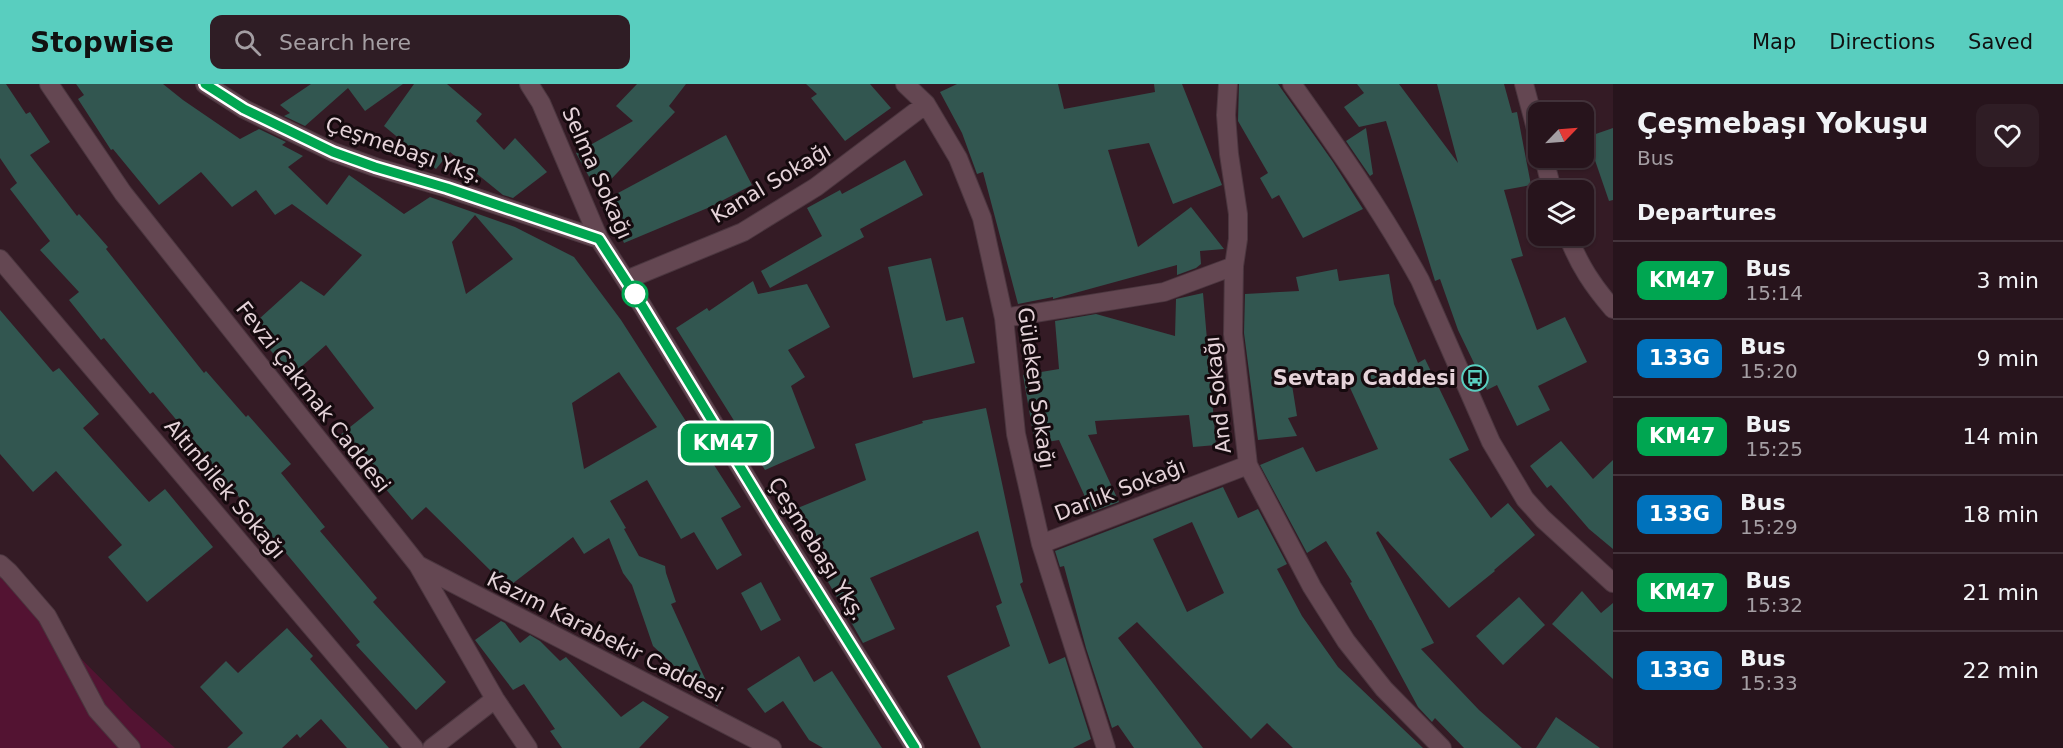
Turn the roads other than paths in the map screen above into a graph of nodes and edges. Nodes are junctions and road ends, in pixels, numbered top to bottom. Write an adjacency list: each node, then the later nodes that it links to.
1 (49, 84): 20 (street, Fevzi Çakmak Caddesi)
2 (205, 84): 10 (street, Çeşmebaşı Ykş.)
3 (529, 84): 10 (street, Selma Sokağı)
4 (905, 84): 9 (street, Güleken Sokağı)
5 (1228, 84): 13 (street, And Sokağı)
6 (1292, 84): 21 (street)
7 (1524, 84): 8 (street)
8 (1529, 102)
9 (926, 104): 14 (street, Kanal Sokağı); 16 (street, Güleken Sokağı)
10 (599, 239): 14 (street, Selma Sokağı)
11 (1572, 246): 15 (street)
12 (0, 259): 25 (street, Altınbilek Sokağı)
13 (1234, 266): 16 (street); 17 (street, And Sokağı)
14 (626, 280): 29 (street, Çeşmebaşı Ykş.)
15 (1613, 309)
16 (1004, 318): 18 (street, Güleken Sokağı)
17 (1248, 465): 18 (street, Darlık Sokağı); 31 (street, And Sokağı)
18 (1041, 544): 30 (street, Güleken Sokağı)
19 (0, 564): 24 (street)
20 (418, 565): 22 (street, Fevzi Çakmak Caddesi); 23 (street, Kazım Karabekir Caddesi)
21 (1613, 583)
22 (495, 699): 26 (street); 27 (street, Fevzi Çakmak Caddesi)
23 (750, 742): 28 (street, Kazım Karabekir Caddesi)
24 (130, 748)
25 (414, 748)
26 (432, 748)
27 (528, 748)
28 (772, 748)
29 (915, 748)
30 (1106, 748)
31 (1442, 748)

